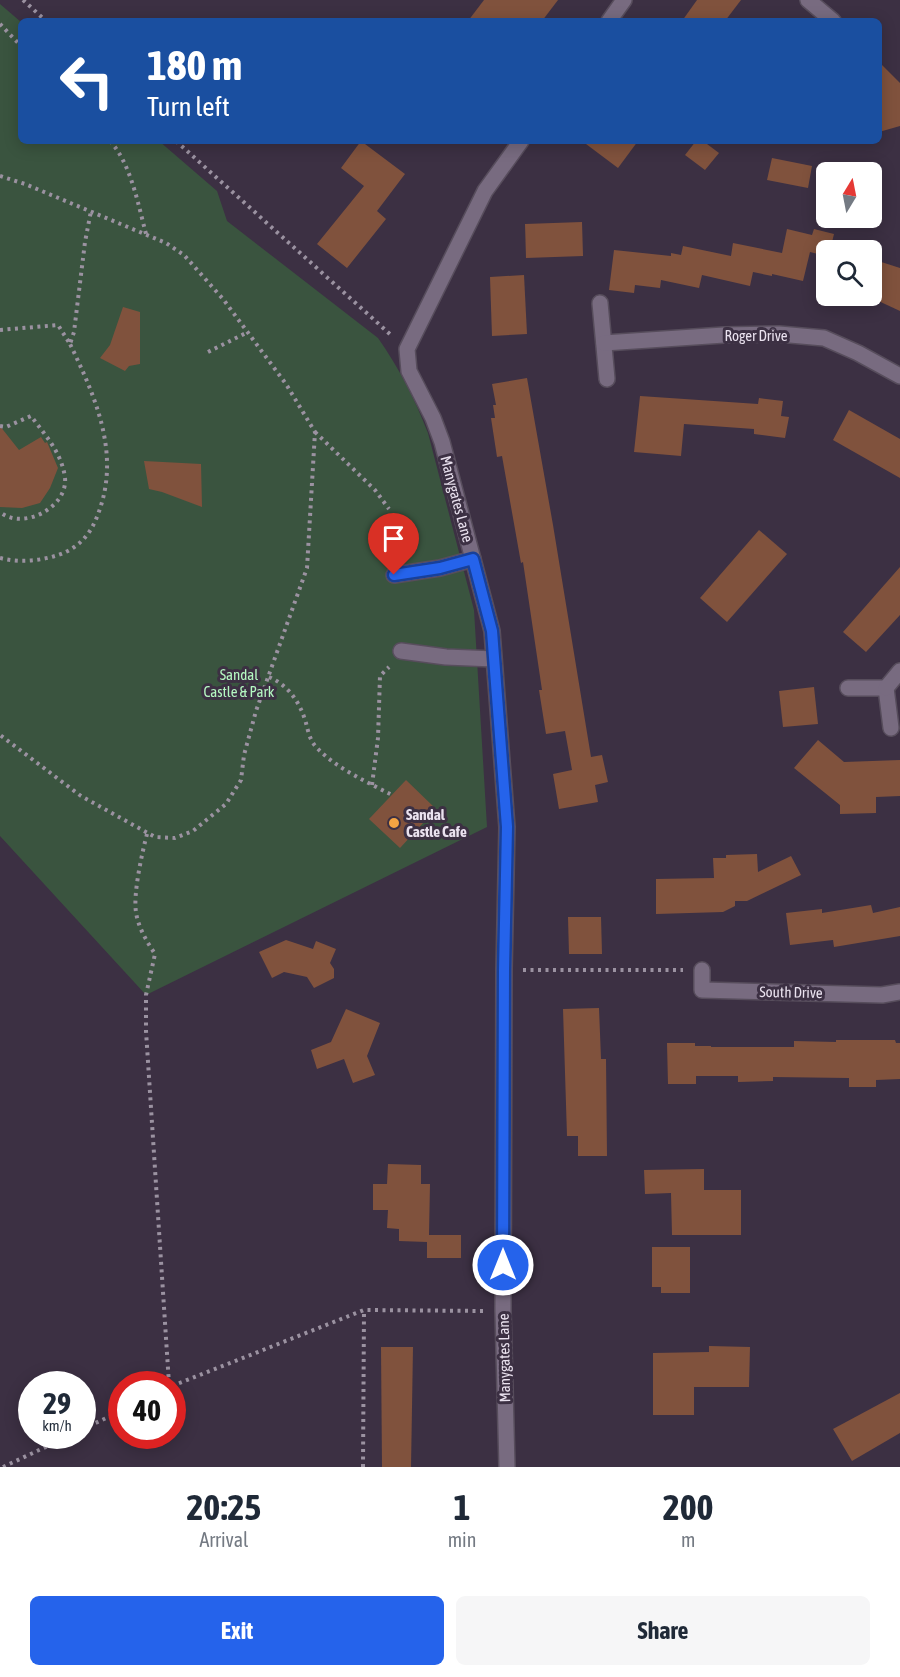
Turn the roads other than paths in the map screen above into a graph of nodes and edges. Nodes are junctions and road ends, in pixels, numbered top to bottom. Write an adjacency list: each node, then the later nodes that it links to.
1 (624, 0): 3 (street)
2 (808, 0): 4 (street)
3 (611, 18)
4 (829, 18)
5 (519, 144): 10 (street, Manygates Lane)
6 (600, 303): 7 (street)
7 (604, 343): 8 (street, Roger Drive); 9 (street)
8 (900, 376)
9 (607, 379)
10 (473, 559): 11 (street); 13 (street, Manygates Lane)
11 (394, 575)
12 (400, 651): 13 (street)
13 (494, 659): 20 (street, Manygates Lane)
14 (900, 671): 15 (street)
15 (886, 687): 16 (street); 17 (street)
16 (848, 688)
17 (891, 728)
18 (702, 970): 19 (street, South Drive)
19 (900, 992)
20 (507, 1467)

